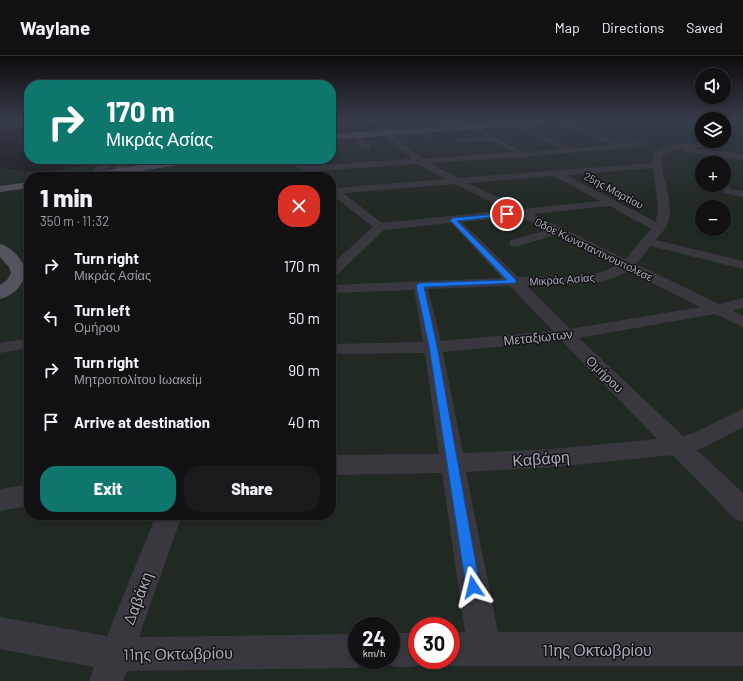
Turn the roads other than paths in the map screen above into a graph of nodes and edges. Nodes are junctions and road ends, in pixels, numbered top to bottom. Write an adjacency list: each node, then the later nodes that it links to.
1 (404, 149): 14 (street, Oδοε Κωνσταντινουπολεσε)
2 (512, 149): 12 (street, 25ης Μαρτίου)
3 (565, 149): 9 (street)
4 (590, 149): 9 (street)
5 (645, 149): 10 (street)
6 (649, 149): 10 (street)
7 (665, 149): 10 (street)
8 (711, 149): 11 (street)
9 (569, 151): 12 (street)
10 (656, 151): 13 (street); 19 (street); 24 (street); 38 (street, Μικράς Ασίας)
11 (743, 152)
12 (522, 155): 14 (street); 24 (street, 25ης Μαρτίου)
13 (743, 157)
14 (420, 162): 20 (street); 25 (street, Oδοε Κωνσταντινουπολεσε)
15 (105, 164): 21 (street)
16 (125, 164): 22 (street)
17 (166, 164): 22 (main road)
18 (298, 164): 20 (street)
19 (743, 165)
20 (306, 170): 23 (street)
21 (97, 172)
22 (114, 172)
23 (309, 172)
24 (556, 173): 25 (street); 34 (street, 25ης Μαρτίου)
25 (456, 181): 28 (street); 35 (street, Oδοε Κωνσταντινουπολεσε)
26 (24, 186): 27 (main road)
27 (0, 189)
28 (336, 190)
29 (731, 191): 31 (street)
30 (336, 193): 32 (street)
31 (742, 194)
32 (345, 200): 33 (street); 37 (street)
33 (336, 203)
34 (611, 203): 35 (street); 38 (street, 25ης Μαρτίου)
35 (520, 213): 36 (street); 39 (street, Oδοε Κωνσταντινουπολεσε)
36 (453, 220): 37 (street); 47 (street, Ομήρου)
37 (380, 227): 45 (street)
38 (658, 228): 40 (street, Μικράς Ασίας)
39 (557, 231): 41 (street); 43 (street, Oδοε Κωνσταντινουπολεσε)
40 (646, 242): 43 (street, Μικράς Ασίας); 44 (street)
41 (515, 243)
42 (0, 248): 46 (main road)
43 (628, 265): 47 (street, Μικράς Ασίας); 52 (street, Oδοε Κωνσταντινουπολεσε)
44 (743, 265)
45 (336, 268)
46 (24, 274): 50 (main road)
47 (513, 282): 48 (street, Μικράς Ασίας); 54 (street, Ομήρου)
48 (420, 285): 49 (street, Μικράς Ασίας); 56 (street)
49 (336, 289)
50 (0, 294)
51 (743, 303): 52 (street, Μεταξιωτων)
52 (718, 309): 53 (street, Oδοε Κωνσταντινουπολεσε); 54 (street, Μεταξιωτων)
53 (743, 322)
54 (566, 335): 56 (street, Μεταξιωτων); 60 (street, Ομήρου)
55 (24, 344): 57 (street)
56 (433, 346): 58 (street, Μεταξιωτων); 61 (street)
57 (0, 348)
58 (336, 349)
59 (743, 417): 60 (street, Καβάφη)
60 (679, 446): 61 (street, Καβάφη); 65 (street, Ομήρου)
61 (452, 463): 62 (street, Καβάφη); 68 (street)
62 (336, 465)
63 (24, 496): 64 (street)
64 (0, 500)
65 (743, 510)
66 (167, 520): 72 (street, Δαβάκη)
67 (0, 633): 72 (street, 11ης Οκτωβρίου)
68 (484, 648): 69 (street, 11ης Οκτωβρίου); 70 (street, 11ης Οκτωβρίου)
69 (460, 649)
70 (743, 649)
71 (348, 651): 72 (street, 11ης Οκτωβρίου)
72 (111, 668)

